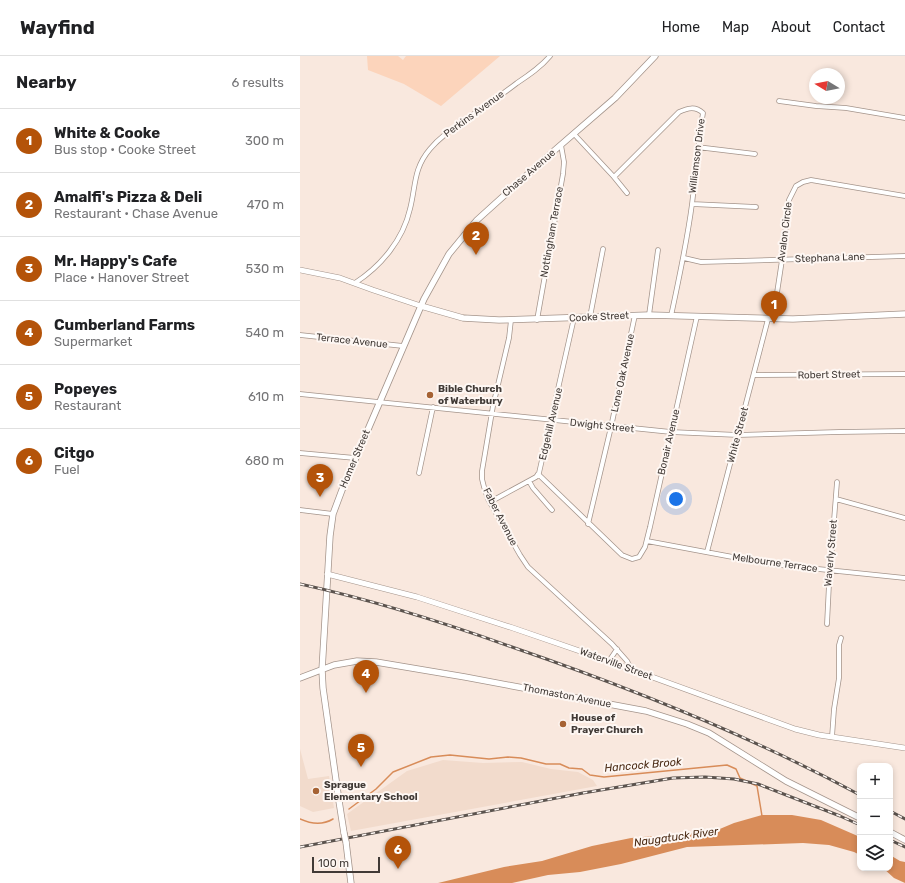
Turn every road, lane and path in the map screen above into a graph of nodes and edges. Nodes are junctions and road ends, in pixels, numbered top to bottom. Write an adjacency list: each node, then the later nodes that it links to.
1 (550, 56): 20 (street, Perkins Avenue)
2 (655, 56): 5 (main road, Chase Avenue)
3 (780, 101): 4 (street)
4 (905, 118)
5 (574, 134): 6 (main road, Chase Avenue); 9 (street)
6 (562, 145): 21 (main road, Chase Avenue); 31 (street, Nottingham Terrace)
7 (697, 147): 8 (street); 9 (street, Williamson Drive); 12 (street, Williamson Drive)
8 (755, 154)
9 (614, 177): 10 (street)
10 (627, 193)
11 (905, 196): 18 (street, Avalon Circle)
12 (692, 204): 13 (street); 17 (street, Williamson Drive)
13 (756, 207)
14 (603, 249): 27 (street)
15 (658, 250): 24 (street)
16 (905, 256): 18 (street, Stephana Lane)
17 (684, 258): 18 (street, Stephana Lane); 25 (street, Williamson Drive)
18 (782, 260): 29 (street, Avalon Circle)
19 (300, 270): 20 (street, Cooke Street)
20 (355, 283): 21 (street, Cooke Street)
21 (421, 306): 30 (main road, Cooke Street); 33 (main road, Homer Street)
22 (905, 314): 29 (main road, Cooke Street)
23 (635, 315): 24 (main road, Cooke Street); 27 (main road, Cooke Street); 41 (street, Lone Oak Avenue)
24 (649, 315): 25 (main road, Cooke Street)
25 (671, 316): 26 (main road, Cooke Street)
26 (697, 316): 29 (main road, Cooke Street); 43 (street, Bonair Avenue)
27 (590, 317): 28 (main road, Cooke Street)
28 (574, 318): 31 (main road, Cooke Street); 40 (street, Edgehill Avenue)
29 (771, 319): 35 (street, White Street)
30 (511, 320): 31 (main road, Cooke Street); 39 (street, Faber Avenue)
31 (537, 320)
32 (300, 335): 33 (street, Terrace Avenue)
33 (403, 346): 37 (main road, Homer Street)
34 (905, 374): 35 (street, Robert Street)
35 (754, 375): 44 (street, White Street)
36 (300, 394): 37 (street, Dwight Street)
37 (379, 402): 38 (street, Dwight Street); 46 (main road, Homer Street)
38 (433, 407): 39 (street, Dwight Street); 47 (street)
39 (492, 414): 40 (street, Dwight Street); 52 (street, Faber Avenue)
40 (552, 421): 41 (street, Dwight Street); 48 (street, Edgehill Avenue)
41 (611, 427): 43 (street, Dwight Street); 57 (street, Lone Oak Avenue)
42 (905, 431): 44 (street, Dwight Street)
43 (671, 432): 44 (street, Dwight Street); 58 (street, Bonair Avenue)
44 (738, 435): 59 (street, White Street)
45 (300, 453): 46 (street)
46 (355, 458): 55 (main road, Homer Street)
47 (419, 473)
48 (538, 474): 49 (street, Edgehill Avenue); 57 (street)
49 (529, 481): 52 (street, Edgehill Avenue); 54 (street)
50 (836, 482): 51 (street, Waverly Street)
51 (836, 499): 56 (street); 60 (street, Waverly Street)
52 (490, 502): 65 (street, Faber Avenue)
53 (300, 510): 55 (street)
54 (552, 510)
55 (333, 514): 61 (main road, Homer Street)
56 (905, 518)
57 (588, 524): 58 (street, Bonair Avenue)
58 (647, 541): 59 (street, Melbourne Terrace)
59 (707, 552): 60 (street, Melbourne Terrace)
60 (830, 570): 62 (street, Melbourne Terrace); 63 (street, Waverly Street)
61 (327, 574): 66 (street, Waterville Street); 68 (main road, Homer Street)
62 (905, 578)
63 (827, 624)
64 (841, 638): 70 (street)
65 (617, 649): 66 (street); 67 (street, Faber Avenue)
66 (609, 661): 67 (street, Waterville Street)
67 (631, 669): 70 (street, Waterville Street)
68 (322, 670): 69 (main road, Thomaston Avenue); 72 (main road, Thomaston Avenue); 75 (main road, Homer Street, bridge)
69 (300, 678)
70 (832, 737): 71 (street, Waterville Street)
71 (905, 748)
72 (857, 816)
73 (893, 834): 74 (main road)
74 (905, 840)
75 (351, 883)

